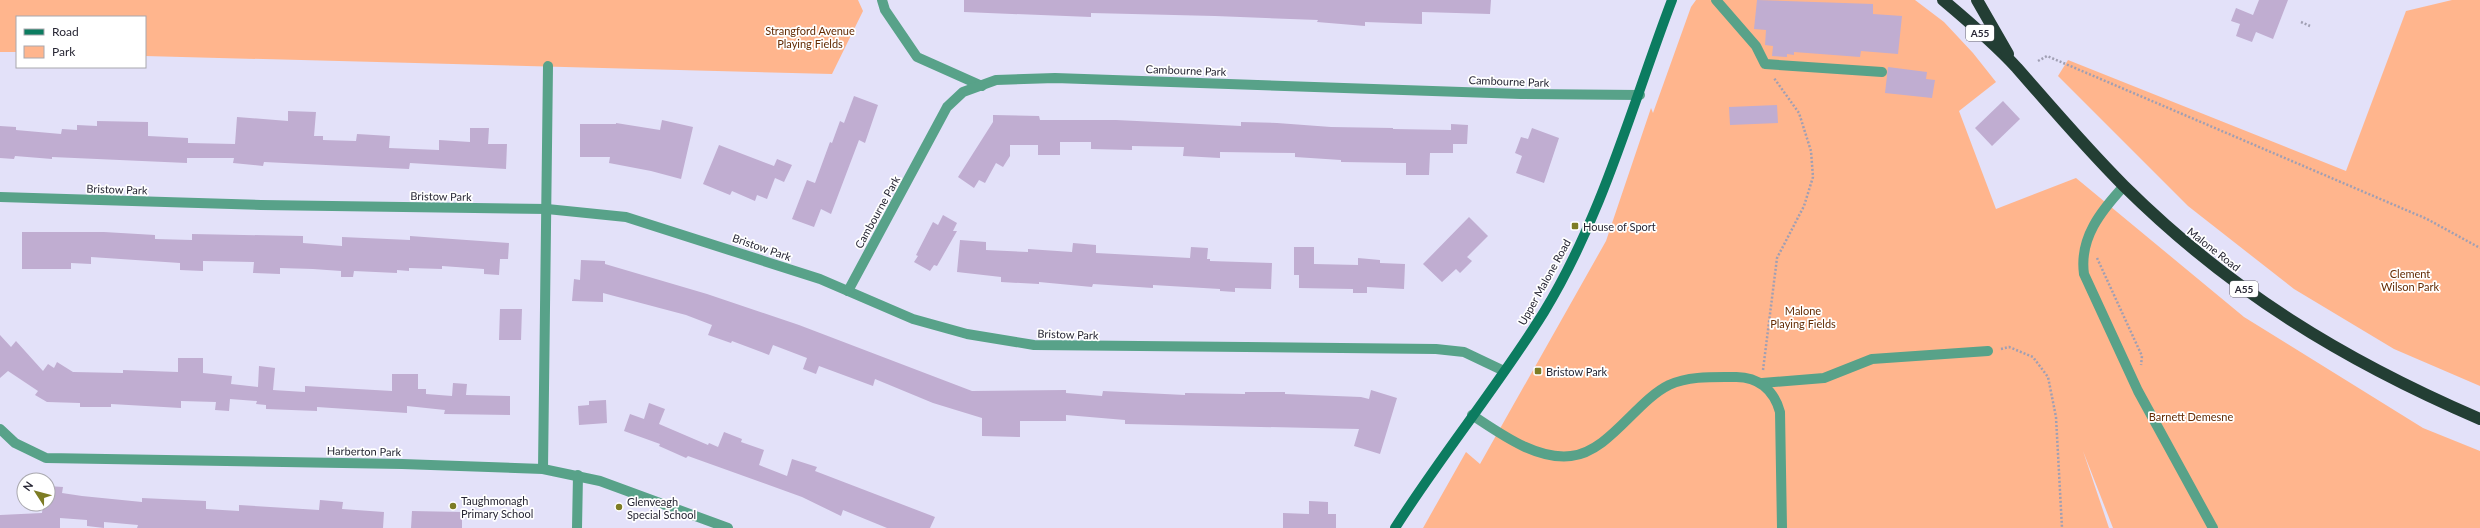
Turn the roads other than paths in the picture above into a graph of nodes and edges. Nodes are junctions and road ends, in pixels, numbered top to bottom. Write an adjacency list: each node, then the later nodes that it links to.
1 (882, 0): 9 (street)
2 (1672, 0): 10 (main road, Upper Malone Road)
3 (1716, 0): 8 (street)
4 (1943, 0): 7 (highway, Malone Road / A55)
5 (1977, 0): 7 (highway, Malone Road / A55)
6 (548, 66): 13 (street)
7 (2016, 67): 11 (highway, Malone Road / A55)
8 (1882, 72)
9 (982, 86): 10 (street, Cambourne Park); 14 (street, Cambourne Park)
10 (1640, 95): 16 (main road, Upper Malone Road)
11 (2124, 186): 19 (highway, Malone Road / A55); 27 (street)
12 (0, 197): 13 (street, Bristow Park)
13 (548, 209): 14 (street, Bristow Park); 21 (street)
14 (848, 291): 16 (street, Bristow Park)
15 (1988, 351): 17 (street)
16 (1504, 371): 18 (main road, Upper Malone Road)
17 (1762, 383): 18 (street); 26 (street)
18 (1472, 415): 25 (main road, Upper Malone Road)
19 (2480, 419)
20 (0, 428): 21 (street, Harberton Park)
21 (543, 469): 22 (street, Harberton Park)
22 (578, 476): 23 (street); 24 (street, Harberton Park)
23 (577, 528)
24 (728, 528)
25 (1395, 528)
26 (1782, 528)
27 (2213, 528)

